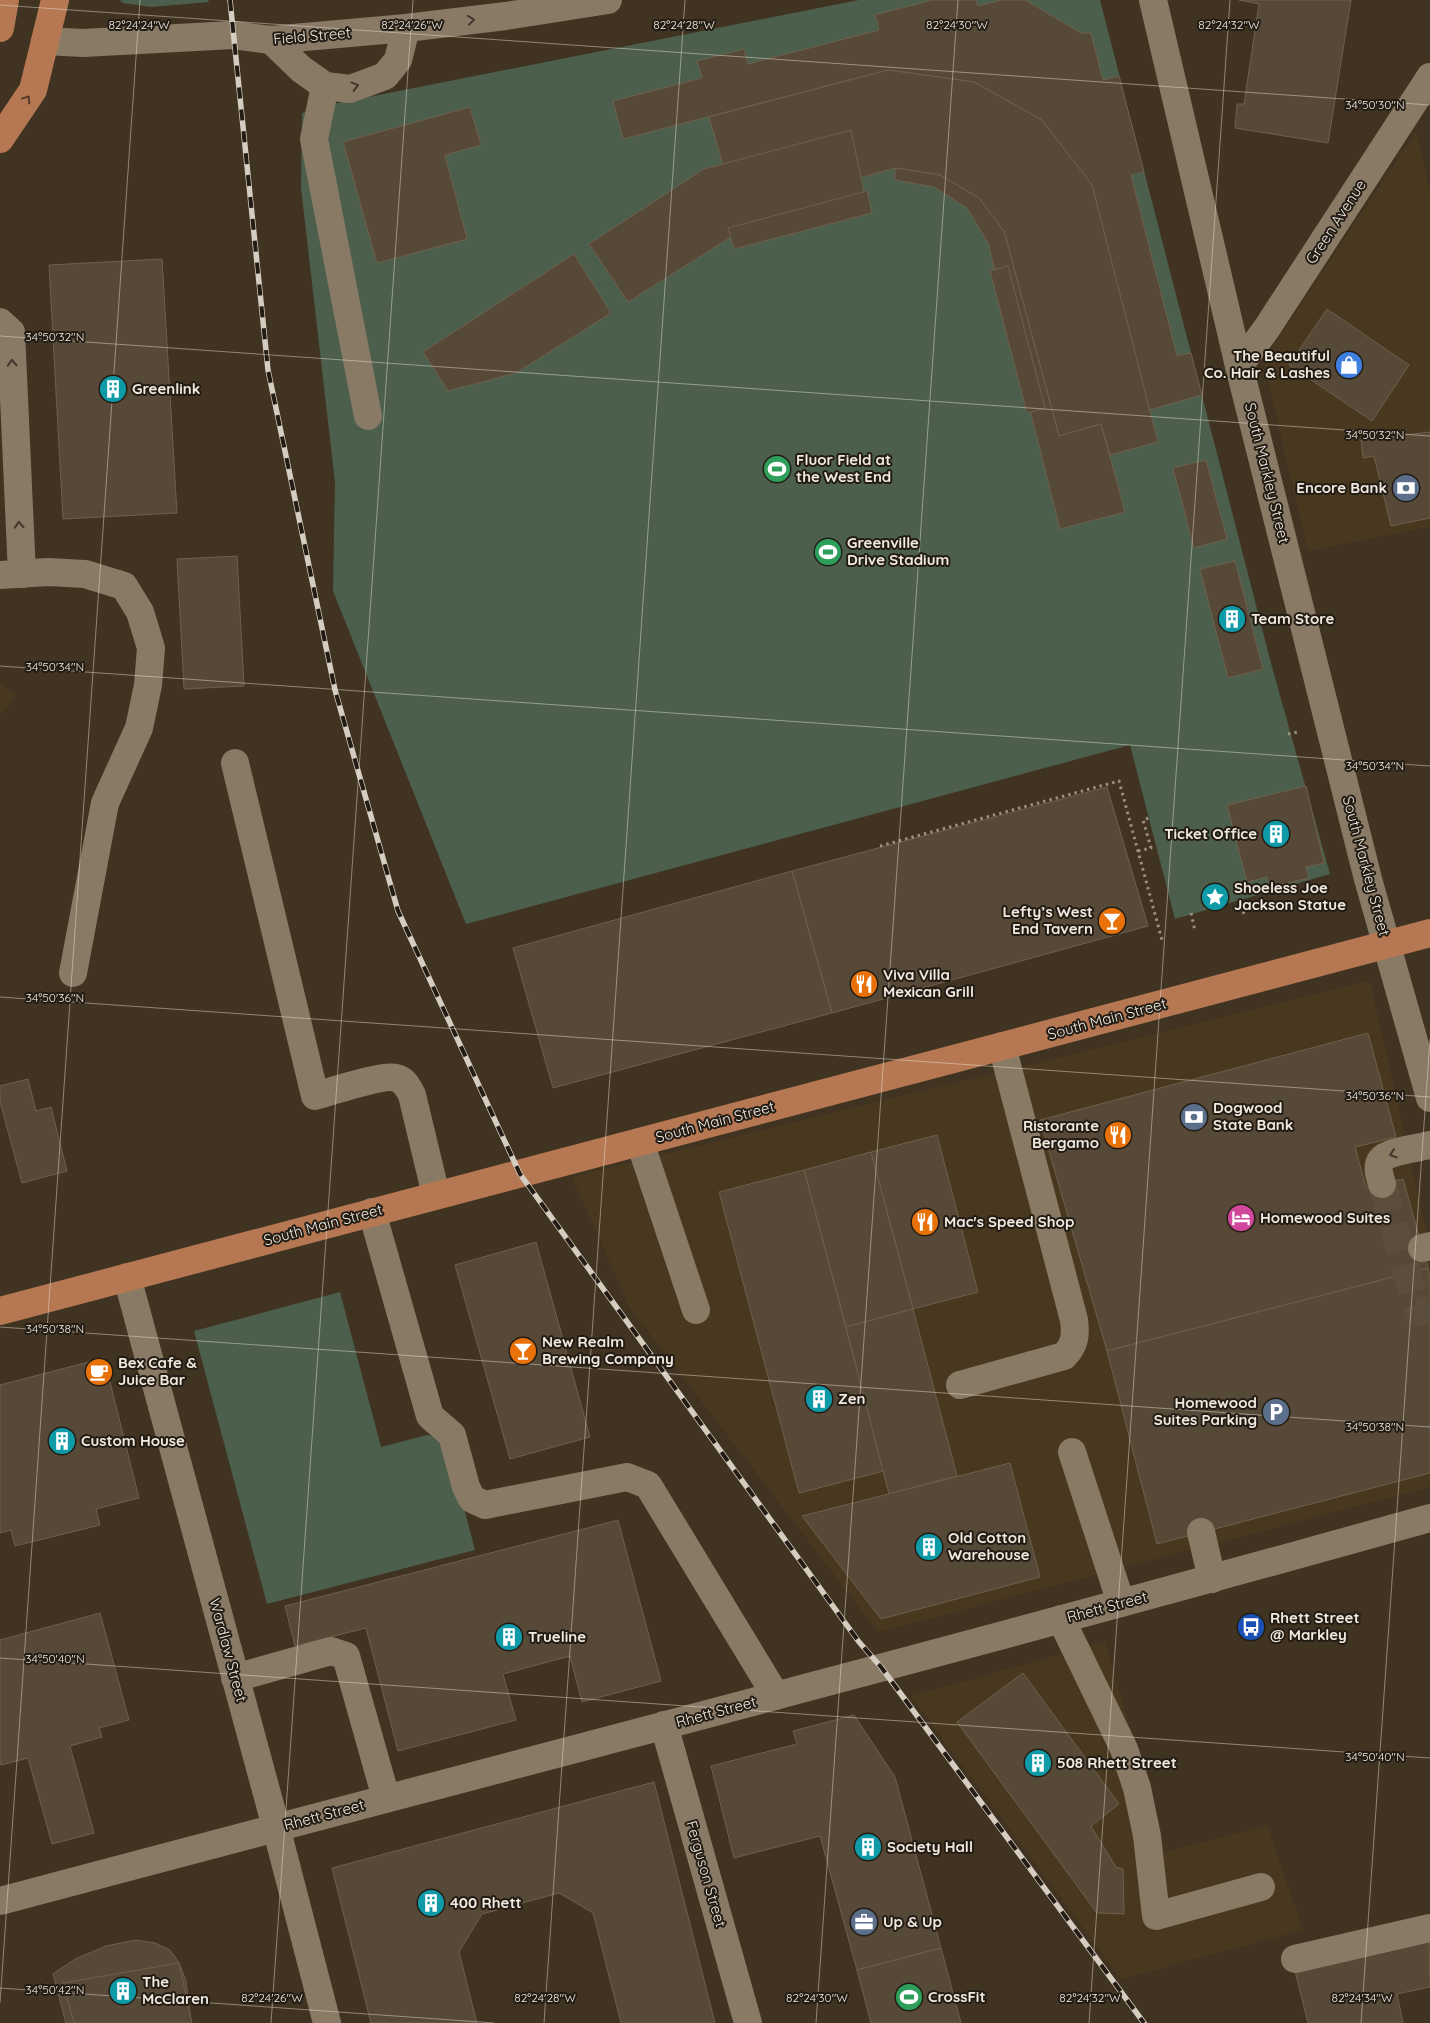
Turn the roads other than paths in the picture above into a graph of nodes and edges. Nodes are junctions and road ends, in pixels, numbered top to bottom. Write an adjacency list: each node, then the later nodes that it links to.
1 (5, 0): 5 (main road)
2 (55, 0): 8 (main road)
3 (608, 0): 6 (street, Field Street, one-way to 3)
4 (1153, 0): 13 (street, South Markley Street)
5 (0, 28)
6 (406, 28): 7 (street, Field Street); 10 (street, one-way to 6)
7 (271, 40): 8 (street, Field Street); 10 (street)
8 (45, 41): 11 (main road, one-way to 8)
9 (1430, 77): 13 (street, Green Avenue)
10 (325, 86): 14 (street)
11 (0, 139)
12 (0, 322): 15 (street, one-way to 12)
13 (1240, 366): 18 (street, South Markley Street)
14 (368, 416)
15 (11, 574): 19 (street)
16 (235, 762): 25 (street)
17 (1430, 933): 18 (main road, South Main Street)
18 (1387, 945): 20 (main road, South Main Street); 21 (street, South Markley Street)
19 (73, 973)
20 (1002, 1046): 22 (main road, South Main Street); 30 (street)
21 (1430, 1098)
22 (640, 1142): 25 (main road, South Main Street); 28 (street)
23 (1430, 1145): 24 (street, one-way to 24)
24 (1382, 1184)
25 (436, 1196): 26 (main road, South Main Street)
26 (372, 1212): 27 (main road, South Main Street); 38 (street)
27 (127, 1277): 29 (main road, South Main Street); 37 (street, Wardlaw Street)
28 (696, 1310)
29 (0, 1311)
30 (960, 1385)
31 (1072, 1452): 35 (street)
32 (1430, 1518): 34 (street, Rhett Street)
33 (1201, 1532): 34 (street)
34 (1212, 1579): 35 (street, Rhett Street)
35 (1120, 1603): 36 (street, Rhett Street)
36 (1061, 1619): 38 (street, Rhett Street); 42 (street)
37 (235, 1678): 40 (street); 41 (street, Wardlaw Street)
38 (776, 1696): 39 (street, Rhett Street)
39 (664, 1726): 40 (street, Rhett Street); 47 (street, Ferguson Street)
40 (386, 1798): 41 (street, Rhett Street)
41 (276, 1827): 43 (street, Rhett Street); 46 (street, Wardlaw Street)
42 (1261, 1887)
43 (0, 1901)
44 (1430, 1928): 45 (street)
45 (1295, 1959)
46 (327, 2023)
47 (748, 2023)

